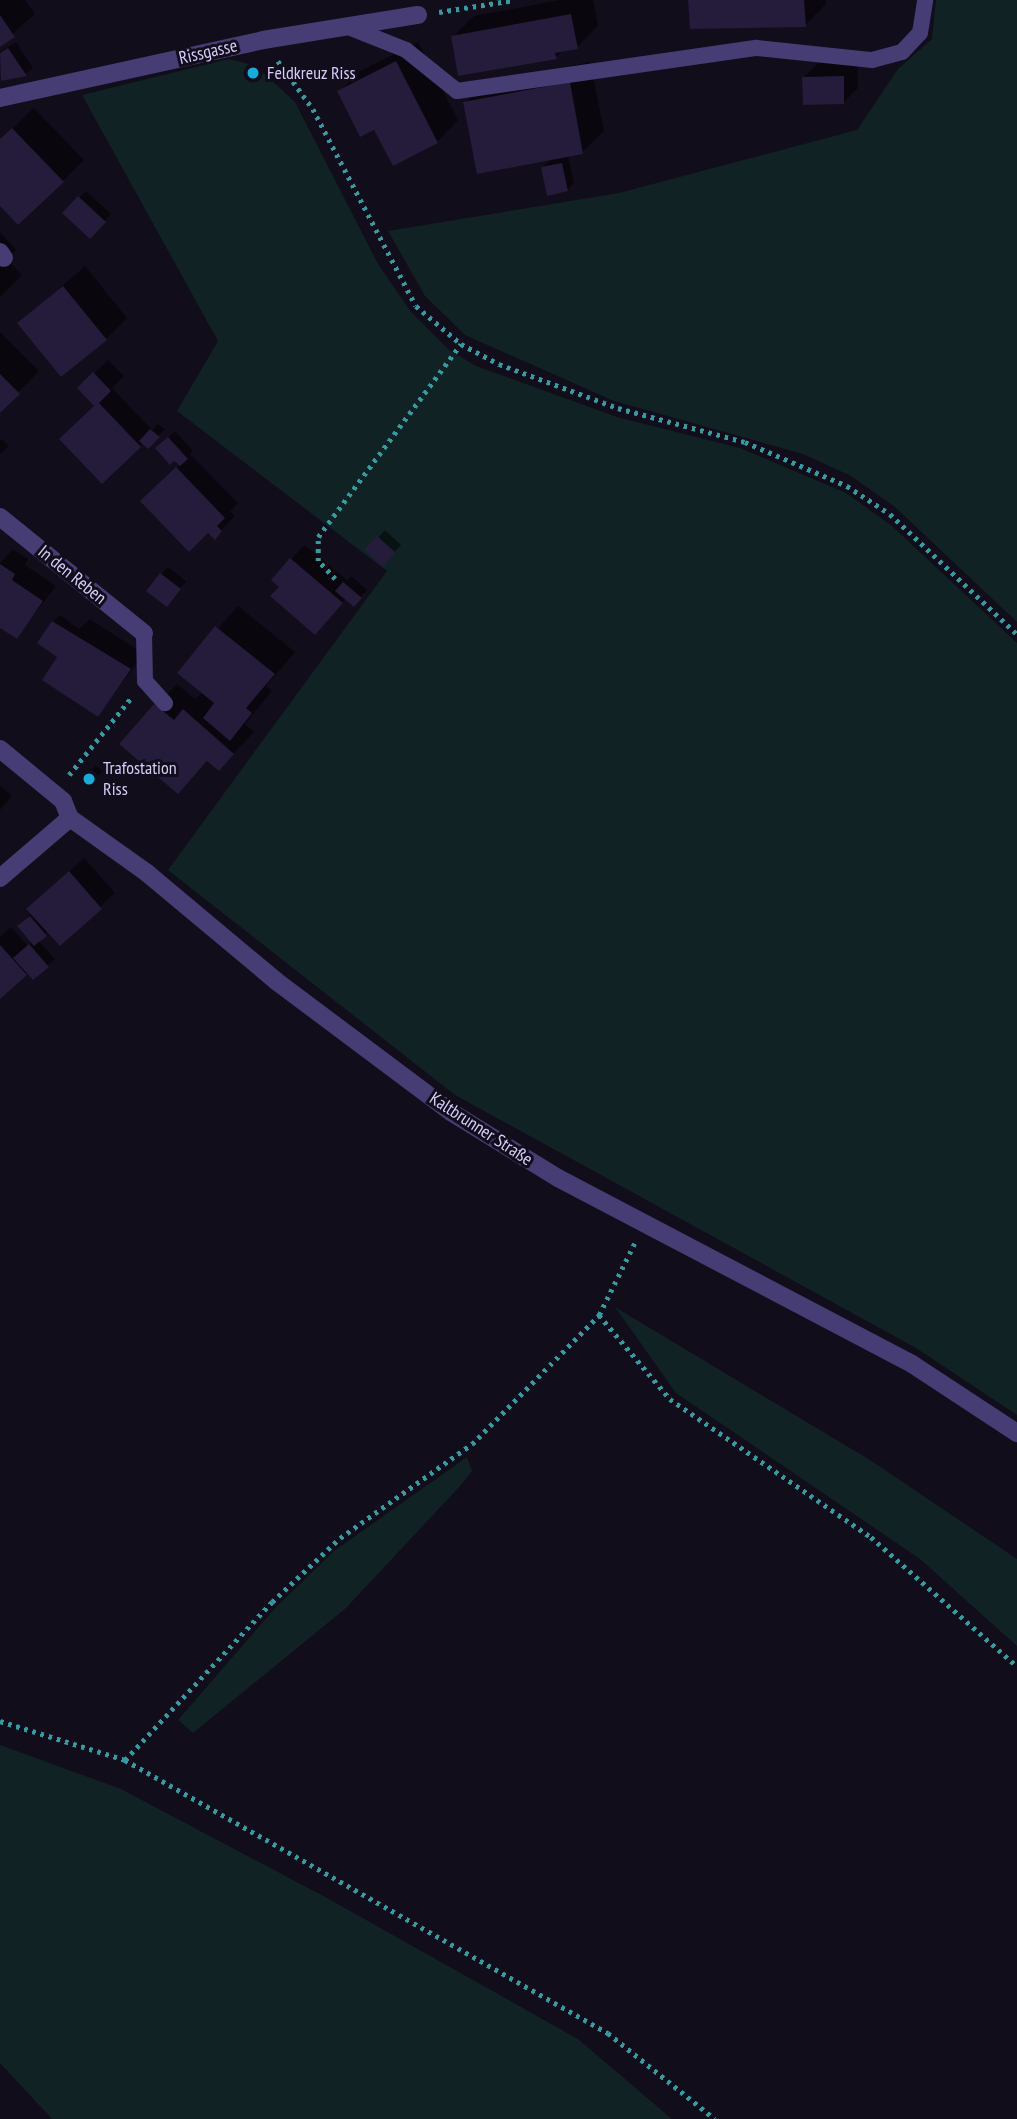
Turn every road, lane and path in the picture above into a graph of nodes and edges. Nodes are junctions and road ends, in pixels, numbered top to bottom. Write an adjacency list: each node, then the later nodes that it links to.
1 (514, 0): 3 (path)
2 (925, 0): 4 (lane)
3 (418, 15): 4 (street, Rissgasse)
4 (346, 26): 5 (street, Rissgasse)
5 (263, 40): 6 (street, Rissgasse); 7 (path)
6 (0, 98)
7 (461, 344): 9 (path); 11 (path)
8 (0, 517): 10 (street, In den Reben)
9 (335, 579)
10 (144, 633): 12 (lane)
11 (1017, 634)
12 (145, 681): 13 (lane); 15 (path)
13 (165, 703)
14 (0, 749): 16 (street, Kaltbrunner Straße)
15 (75, 787)
16 (70, 818): 17 (street); 18 (street, Kaltbrunner Straße)
17 (0, 878)
18 (644, 1223): 19 (path); 20 (street, Kaltbrunner Straße)
19 (599, 1315): 21 (path); 23 (path)
20 (1017, 1433)
21 (1017, 1666)
22 (0, 1721): 23 (path)
23 (125, 1760): 24 (path)
24 (715, 2119)

